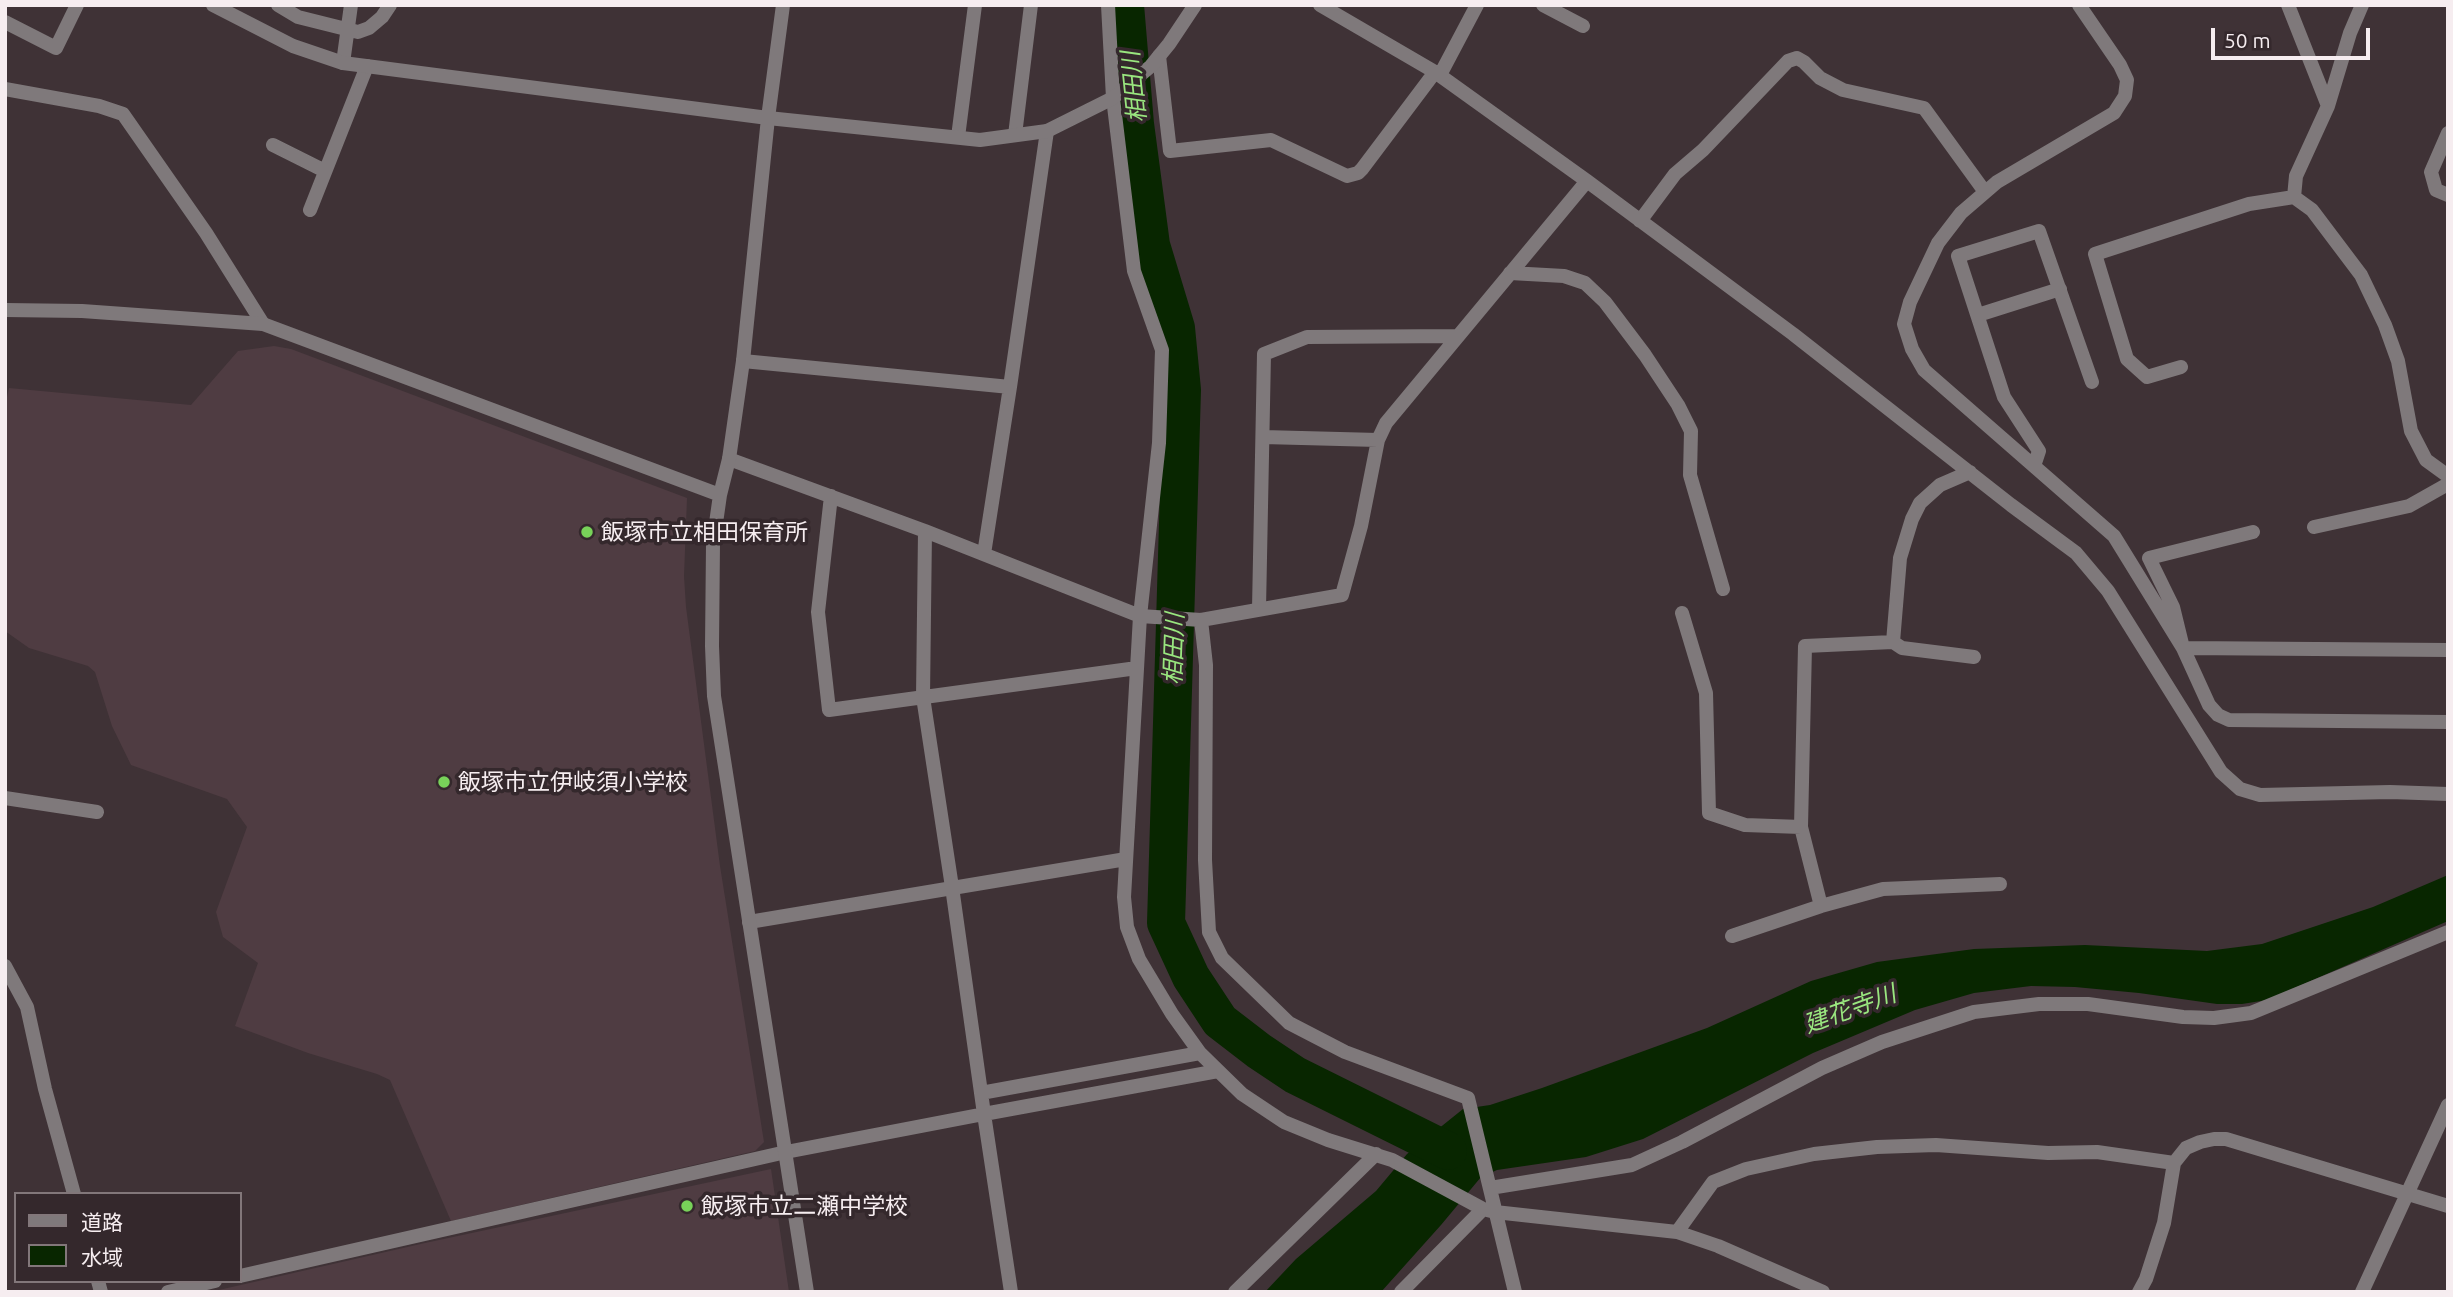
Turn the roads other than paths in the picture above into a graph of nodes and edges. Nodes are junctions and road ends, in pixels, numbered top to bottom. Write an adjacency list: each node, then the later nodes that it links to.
1 (77, 5): 17 (street)
2 (213, 5): 21 (street)
3 (278, 5): 19 (street)
4 (351, 5): 19 (street)
5 (390, 5): 19 (street)
6 (783, 5): 27 (street)
7 (975, 5): 31 (street)
8 (1031, 5): 30 (street)
9 (1108, 5): 25 (street)
10 (1195, 5): 20 (street)
11 (1320, 5): 23 (street)
12 (1477, 5): 23 (street)
13 (1543, 5): 18 (street)
14 (2079, 5): 35 (street)
15 (2288, 5): 26 (street)
16 (2362, 5): 26 (street)
17 (5, 22)
18 (1583, 26)
19 (346, 31): 21 (street)
20 (1155, 61): 23 (street); 25 (street)
21 (343, 63): 22 (street)
22 (367, 66): 27 (street); 33 (street)
23 (1438, 74): 34 (street)
24 (5, 89): 44 (street)
25 (1117, 96): 28 (street); 66 (street)
26 (2328, 106): 37 (street)
27 (768, 118): 31 (street); 46 (street)
28 (1046, 131): 30 (street); 49 (street)
29 (2448, 133): 36 (street)
30 (1015, 135): 31 (street)
31 (958, 137)
32 (273, 145): 33 (street)
33 (325, 171): 38 (street)
34 (1587, 181): 39 (street); 40 (street)
35 (1985, 192): 39 (street); 53 (street)
36 (2448, 195)
37 (2294, 197): 47 (street); 55 (street)
38 (310, 210)
39 (1640, 221): 54 (street)
40 (1510, 274): 45 (street); 63 (street)
41 (2060, 289): 43 (street); 43 (street); 48 (street)
42 (5, 310): 44 (street)
43 (1978, 316): 53 (street)
44 (263, 324): 57 (street)
45 (1458, 336): 50 (street); 51 (street)
46 (743, 361): 49 (street); 52 (street)
47 (2181, 367)
48 (2092, 382)
49 (1010, 387): 62 (street)
50 (1263, 437): 51 (street); 64 (street)
51 (1378, 440): 64 (street)
52 (729, 460): 57 (street); 58 (street)
53 (2034, 466): 69 (street)
54 (1970, 472): 68 (street); 75 (street)
55 (2448, 477)
56 (2448, 484): 59 (street)
57 (720, 495): 83 (street)
58 (831, 496): 60 (street); 73 (street)
59 (2314, 527)
60 (925, 531): 62 (street); 73 (street)
61 (2253, 532): 69 (street)
62 (985, 554): 66 (street)
63 (1723, 589)
64 (1259, 609): 67 (street)
65 (1682, 613): 78 (street)
66 (1140, 616): 67 (street); 72 (street)
67 (1201, 620): 95 (street)
68 (1893, 642): 71 (street); 78 (street)
69 (2183, 648): 70 (street); 74 (street)
70 (2448, 650)
71 (1974, 657)
72 (1137, 668): 73 (street); 79 (street)
73 (923, 697): 81 (street)
74 (2448, 722)
75 (2448, 794)
76 (5, 798): 77 (street)
77 (97, 812)
78 (1801, 827): 82 (street)
79 (1126, 859): 81 (street); 87 (street)
80 (2000, 884): 82 (street)
81 (953, 887): 83 (street); 89 (street)
82 (1821, 906): 85 (street)
83 (750, 922): 92 (street)
84 (2448, 932): 95 (street)
85 (1732, 936)
86 (5, 966): 96 (street)
87 (1200, 1053): 88 (street); 89 (street)
88 (1218, 1071): 91 (street); 93 (street)
89 (981, 1093): 91 (street)
90 (2448, 1105): 97 (street)
91 (984, 1114): 92 (street); 105 (street)
92 (786, 1152): 101 (street); 104 (street)
93 (1377, 1154): 99 (street); 106 (street)
94 (2174, 1163): 97 (street); 100 (street); 110 (street)
95 (1488, 1184): 99 (street)
96 (73, 1192)
97 (2407, 1192): 98 (street); 111 (street)
98 (2448, 1206)
99 (1485, 1209): 100 (street); 107 (street); 108 (street)
100 (1677, 1232): 109 (street)
101 (242, 1276)
102 (206, 1283): 103 (street)
103 (168, 1292)
104 (807, 1292)
105 (1011, 1292)
106 (1236, 1292)
107 (1401, 1292)
108 (1515, 1292)
109 (1823, 1292)
110 (2138, 1292)
111 (2362, 1292)

